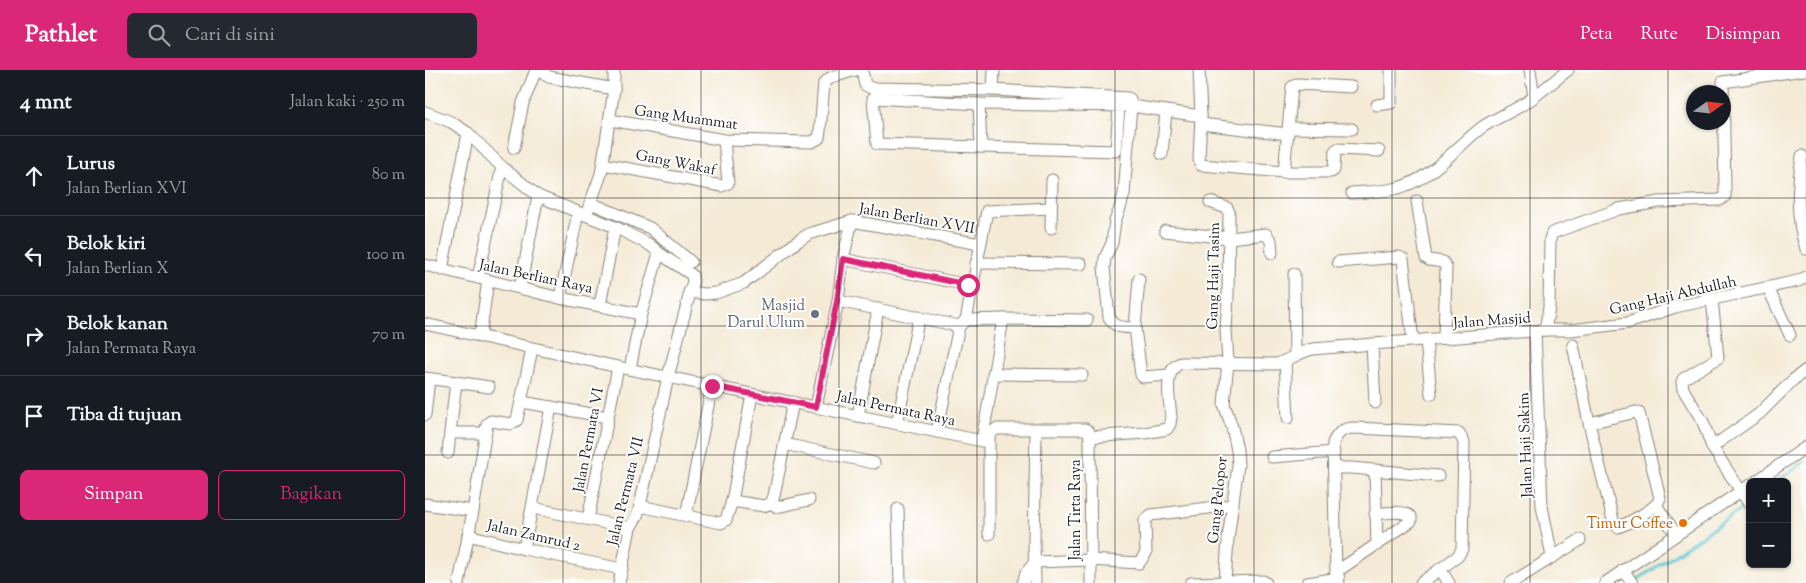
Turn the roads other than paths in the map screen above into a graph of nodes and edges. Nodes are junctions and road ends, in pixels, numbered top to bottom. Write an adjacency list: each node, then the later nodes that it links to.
1 (537, 70): 12 (street); 28 (street)
2 (614, 70): 12 (street)
3 (855, 70): 26 (street, Gang Muammat)
4 (861, 70): 13 (street)
5 (993, 70): 13 (street)
6 (1199, 70): 22 (street)
7 (1391, 70): 16 (street)
8 (1530, 70): 14 (street)
9 (1568, 70): 14 (street)
10 (1804, 70): 81 (street, Jalan Masjid)
11 (1351, 87): 24 (street)
12 (614, 90): 21 (street)
13 (993, 90): 18 (street)
14 (1534, 97): 36 (street)
15 (979, 104): 17 (street); 27 (street); 27 (street)
16 (1377, 105)
17 (1119, 106): 18 (street); 27 (street)
18 (1131, 106): 19 (street); 80 (street)
19 (1166, 111): 22 (street); 30 (street)
20 (425, 112): 25 (street)
21 (610, 120): 26 (street, Gang Muammat); 32 (street)
22 (1201, 120): 24 (street); 34 (street)
23 (1352, 129): 24 (street)
24 (1288, 131): 34 (street)
25 (468, 133): 33 (street); 60 (street)
26 (724, 140): 32 (street, Gang Wakaf)
27 (981, 147)
28 (514, 148)
29 (1379, 151): 34 (street)
30 (1162, 154)
31 (1802, 156): 51 (street)
32 (603, 164): 40 (street)
33 (502, 168): 37 (street); 63 (street)
34 (1284, 172)
35 (1052, 180): 41 (street)
36 (1351, 193)
37 (538, 196): 42 (street); 66 (street)
38 (1417, 201): 84 (street)
39 (1210, 202): 48 (street, Gang Haji Tasim)
40 (591, 204): 42 (street); 43 (street)
41 (1051, 208): 46 (street); 49 (street)
42 (582, 214): 45 (street); 69 (street)
43 (637, 221): 50 (street); 55 (street)
44 (852, 221): 49 (street, Jalan Berlian XVII); 54 (street); 68 (street, Jalan Berlian XVII)
45 (615, 227): 50 (street); 72 (street)
46 (1051, 228)
47 (1165, 231): 48 (street)
48 (1229, 238): 53 (street); 91 (street, Gang Haji Tasim)
49 (980, 244): 57 (street)
50 (650, 245): 52 (street)
51 (1806, 249)
52 (659, 253): 68 (street); 74 (street, Jalan Permata VI)
53 (1272, 253)
54 (843, 259): 65 (street); 71 (street)
55 (691, 262)
56 (1338, 262): 86 (street)
57 (976, 263): 58 (street); 65 (street)
58 (1081, 264)
59 (425, 265): 60 (street, Jalan Berlian Raya)
60 (441, 270): 63 (street, Jalan Berlian Raya)
61 (1294, 274): 90 (street)
62 (1806, 277): 67 (street, Gang Haji Abdullah)
63 (483, 279): 66 (street, Jalan Berlian Raya); 83 (street)
64 (1139, 279): 80 (street)
65 (972, 286): 78 (street)
66 (520, 288): 69 (street, Jalan Berlian Raya)
67 (1768, 288): 70 (street, Gang Haji Abdullah); 82 (street)
68 (689, 292): 97 (street, Jalan Permata VII)
69 (560, 298): 72 (street, Jalan Berlian Raya)
70 (1712, 299): 81 (street, Gang Haji Abdullah); 123 (street)
71 (837, 301): 73 (street); 108 (street)
72 (600, 305): 74 (street, Jalan Berlian Raya)
73 (878, 309): 75 (street); 110 (street)
74 (641, 314): 92 (street, Jalan Permata VI)
75 (919, 318): 78 (street); 114 (street)
76 (1003, 319): 77 (street); 78 (street); 94 (street)
77 (1087, 320)
78 (962, 323): 116 (street)
79 (425, 324): 83 (street, Jalan Permata Raya)
80 (1135, 328): 96 (street)
81 (1540, 331): 84 (street, Jalan Masjid); 153 (street, Jalan Haji Sakim)
82 (1790, 335)
83 (480, 337): 89 (street, Jalan Permata Raya)
84 (1444, 338): 85 (street, Jalan Masjid)
85 (1426, 340): 86 (street, Jalan Masjid); 103 (street)
86 (1413, 341): 87 (street, Jalan Masjid)
87 (1372, 344): 90 (street, Jalan Masjid); 106 (street)
88 (1573, 345): 113 (street)
89 (531, 349): 92 (street, Jalan Permata Raya); 104 (street)
90 (1290, 359): 91 (street, Jalan Masjid); 112 (street)
91 (1228, 362): 96 (street, Jalan Masjid); 137 (street, Gang Pelopor)
92 (624, 368): 97 (street, Jalan Permata Raya); 111 (street, Jalan Permata VI)
93 (1806, 370): 123 (street)
94 (993, 374): 95 (street); 119 (street)
95 (1082, 375)
96 (1169, 375): 120 (street)
97 (669, 377): 100 (street, Jalan Permata Raya); 139 (street, Jalan Permata VII)
98 (427, 378): 99 (street); 109 (street)
99 (455, 382): 101 (street); 117 (street)
100 (712, 386): 102 (street, Jalan Permata Raya); 144 (street)
101 (489, 387)
102 (752, 394): 105 (street, Jalan Permata Raya); 134 (street)
103 (1431, 394)
104 (522, 402): 107 (street); 118 (street)
105 (793, 402): 108 (street, Jalan Permata Raya); 121 (street)
106 (1375, 403)
107 (551, 407): 111 (street); 140 (street)
108 (816, 407): 110 (street, Jalan Permata Raya)
109 (425, 415)
110 (858, 416): 114 (street, Jalan Permata Raya)
111 (608, 417): 145 (street, Jalan Permata VI)
112 (1288, 418)
113 (1589, 423): 138 (street); 138 (street)
114 (897, 424): 116 (street, Jalan Permata Raya)
115 (1036, 429): 119 (street, Jalan Permata Raya); 120 (street, Jalan Permata Raya); 155 (street)
116 (937, 432): 119 (street, Jalan Permata Raya)
117 (450, 433): 118 (street); 125 (street)
118 (485, 433): 142 (street)
119 (985, 437): 147 (street)
120 (1090, 437): 154 (street, Jalan Tirta Raya)
121 (784, 444): 127 (street); 135 (street)
122 (1806, 447): 131 (street)
123 (1712, 448): 132 (street)
124 (1334, 452): 126 (street); 128 (street); 157 (street)
125 (448, 454)
126 (1273, 457)
127 (874, 463)
128 (1335, 468): 129 (street); 159 (street)
129 (1375, 470): 130 (street); 143 (street)
130 (1438, 476)
131 (1761, 478)
132 (1745, 498): 148 (street)
133 (809, 500): 135 (street)
134 (732, 501): 135 (street); 144 (street)
135 (771, 503)
136 (425, 504): 142 (street)
137 (1233, 505): 154 (street); 161 (street, Gang Pelopor)
138 (1656, 505): 148 (street)
139 (640, 506): 144 (street); 146 (street, Jalan Permata VII)
140 (533, 508): 145 (street); 152 (street)
141 (897, 509): 164 (street)
142 (473, 511): 149 (street)
143 (1375, 514): 151 (street); 151 (street)
144 (686, 516)
145 (588, 519): 146 (street)
146 (630, 528): 156 (street, Jalan Permata VII)
147 (989, 534)
148 (1676, 534): 158 (street)
149 (468, 535): 152 (street, Jalan Zamrud 2); 162 (street)
150 (1579, 540): 153 (street)
151 (1377, 545): 159 (street)
152 (525, 549): 156 (street, Jalan Zamrud 2)
153 (1552, 557): 173 (street)
154 (1091, 560): 155 (street); 167 (street, Jalan Tirta Raya)
155 (1035, 562): 165 (street); 166 (street)
156 (622, 569): 163 (street, Jalan Permata VII)
157 (1440, 569): 171 (street); 172 (street)
158 (1628, 577): 174 (street)
159 (1338, 578): 170 (street)
160 (1191, 582): 168 (street)
161 (1225, 582): 168 (street); 169 (street)
162 (459, 583)
163 (619, 583)
164 (900, 583)
165 (1023, 583)
166 (1035, 583)
167 (1091, 583)
168 (1207, 583)
169 (1266, 583)
170 (1307, 583)
171 (1421, 583)
172 (1449, 583)
173 (1511, 583)
174 (1605, 583)

